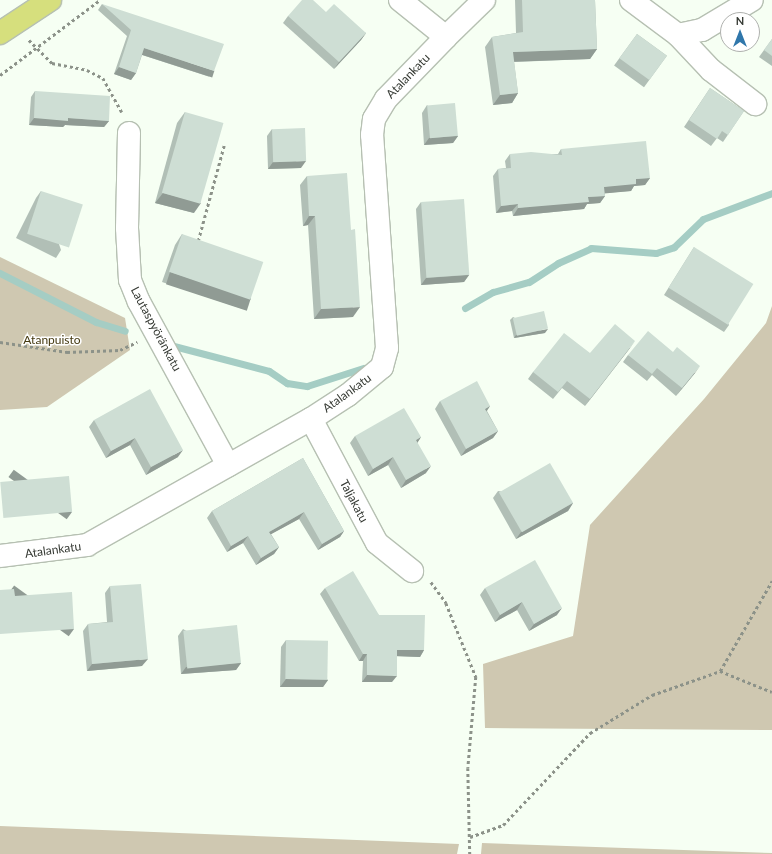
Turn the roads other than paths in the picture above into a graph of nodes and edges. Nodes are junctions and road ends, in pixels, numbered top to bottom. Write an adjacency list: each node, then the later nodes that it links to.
1 (50, 0): 6 (main road)
2 (400, 0): 8 (street)
3 (484, 0): 8 (street, Atalankatu)
4 (631, 0): 7 (street)
5 (752, 0): 7 (street)
6 (8, 28)
7 (678, 35): 9 (street)
8 (446, 37): 11 (street, Atalankatu)
9 (754, 104)
10 (129, 133): 12 (street, Lautaspyöränkatu)
11 (311, 419): 12 (street, Atalankatu); 14 (street, Taljakatu)
12 (228, 465): 13 (street, Atalankatu)
13 (0, 556)
14 (412, 571)

